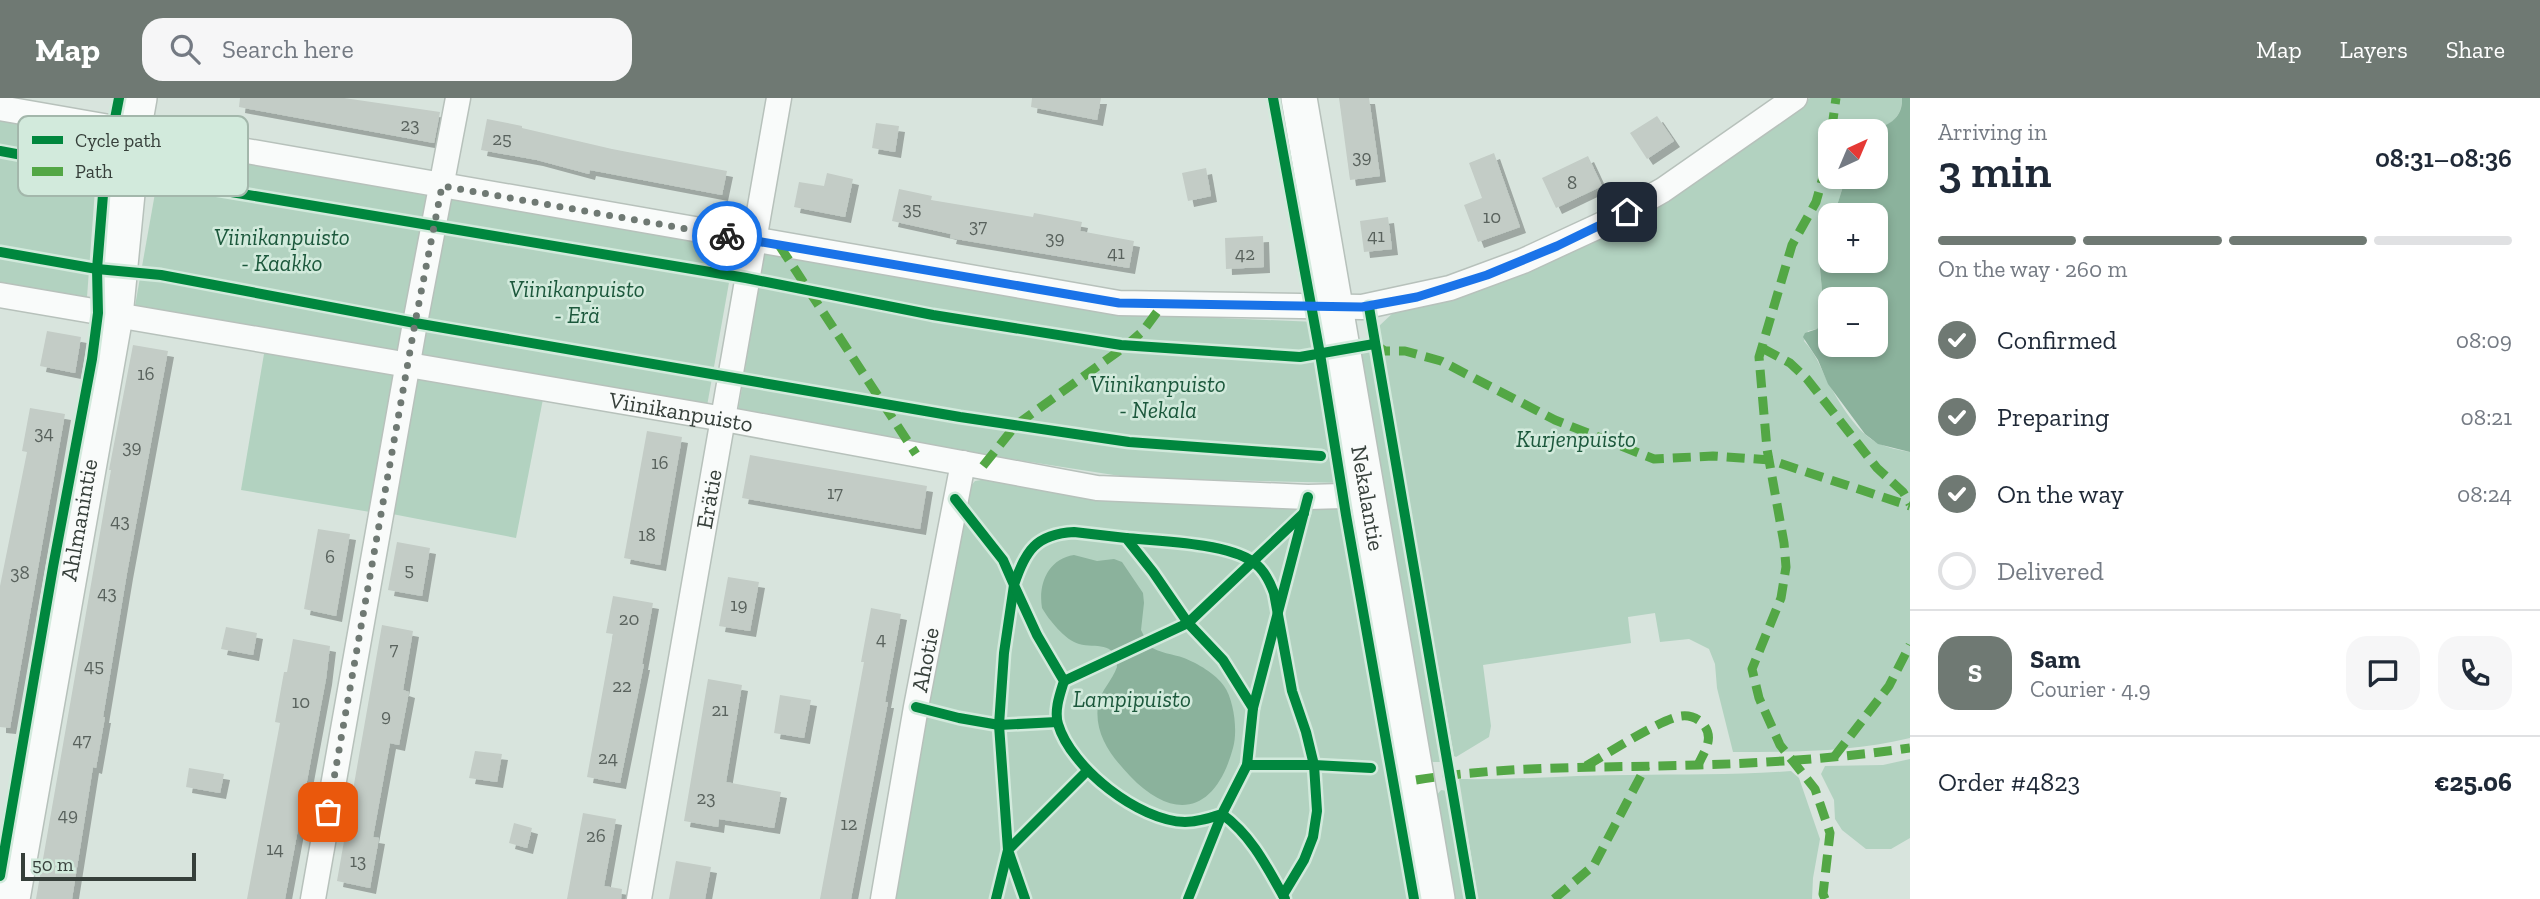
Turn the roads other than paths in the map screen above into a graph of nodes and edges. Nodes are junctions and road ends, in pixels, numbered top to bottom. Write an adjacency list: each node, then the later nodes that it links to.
1 (139, 98): 8 (main road, Ahlmanintie)
2 (458, 98): 10 (street)
3 (779, 98): 12 (street, Erätie)
4 (1298, 98): 14 (main road, Nekalantie)
5 (1795, 98): 14 (street)
6 (0, 108): 7 (street)
7 (44, 116)
8 (136, 116)
9 (248, 152): 10 (street)
10 (442, 186): 12 (street); 16 (street)
11 (127, 196): 15 (main road, Ahlmanintie)
12 (755, 241): 14 (street); 17 (street, Erätie)
13 (0, 295): 15 (street, Viinikanpuisto)
14 (1335, 307): 19 (main road, Nekalantie)
15 (115, 316): 16 (street, Viinikanpuisto); 20 (main road, Ahlmanintie)
16 (407, 366): 17 (street, Viinikanpuisto); 21 (street)
17 (724, 419): 18 (street, Viinikanpuisto); 22 (street, Erätie)
18 (963, 463): 19 (street, Viinikanpuisto); 23 (street, Ahotie)
19 (1367, 491): 24 (main road, Nekalantie)
20 (12, 899)
21 (313, 899)
22 (639, 899)
23 (883, 899)
24 (1437, 899)

